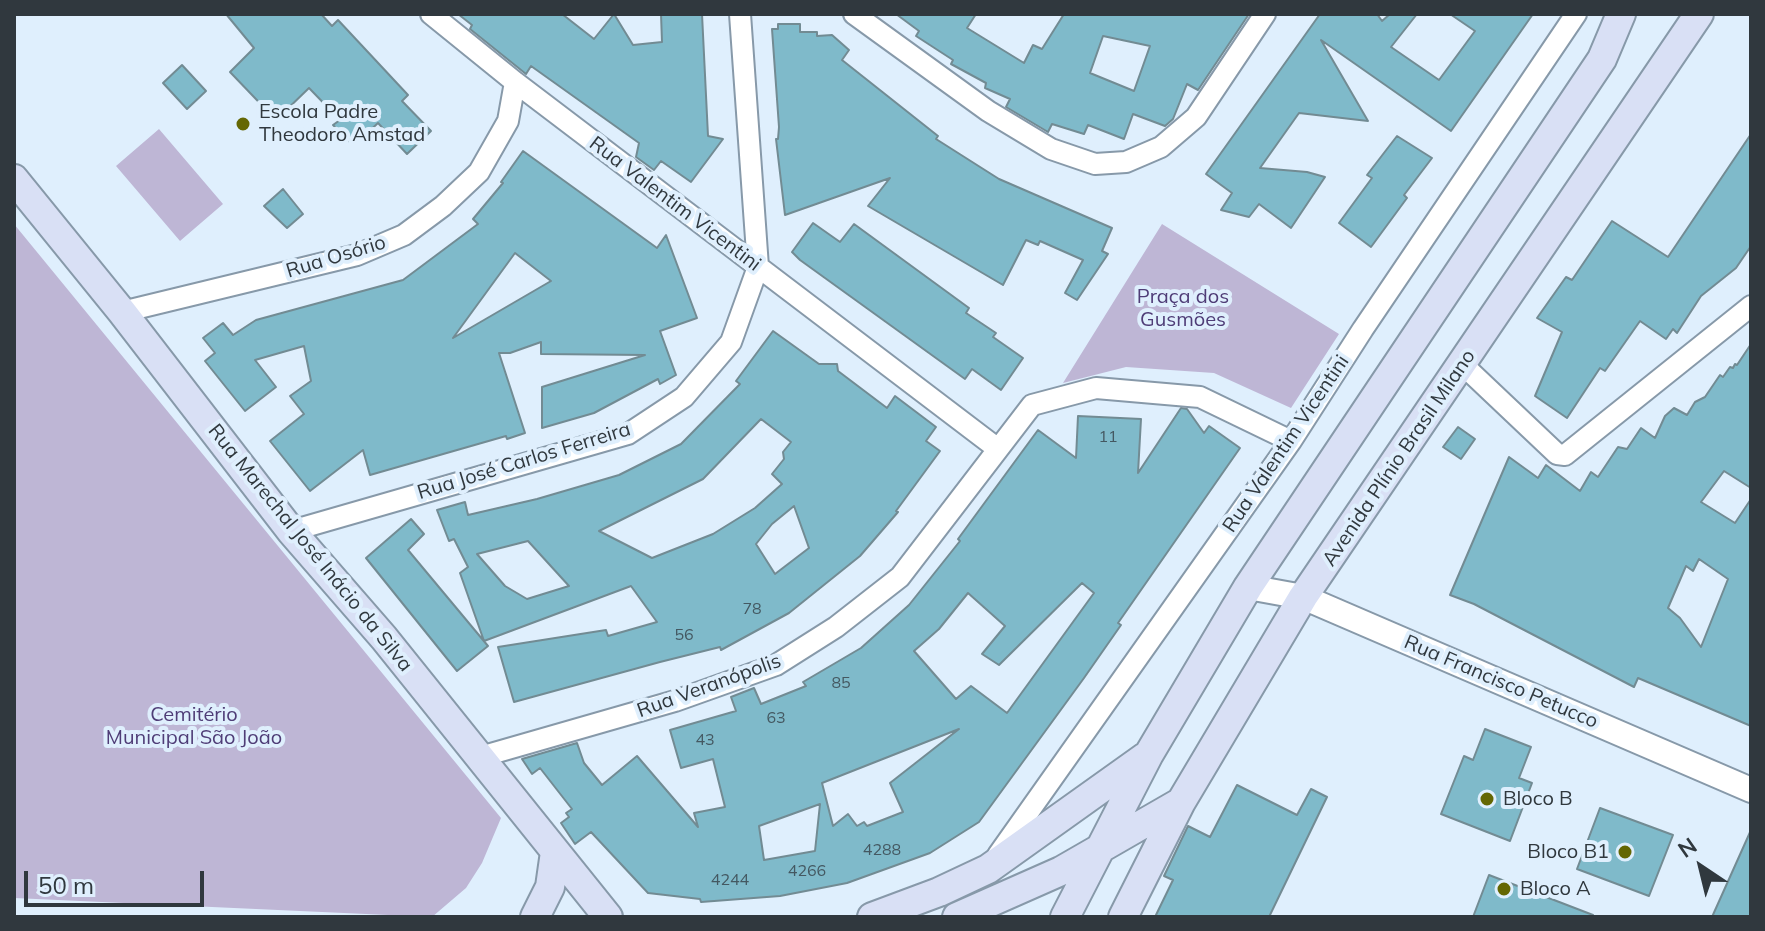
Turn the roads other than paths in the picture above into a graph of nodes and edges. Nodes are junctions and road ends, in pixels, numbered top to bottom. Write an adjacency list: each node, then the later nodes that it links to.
1 (431, 14): 8 (street, Rua Valentim Vicentini)
2 (740, 14): 10 (street, Rua José Carlos Ferreira)
3 (854, 14): 4 (street)
4 (1265, 14)
5 (1576, 14): 14 (street, Rua Valentim Vicentini)
6 (1621, 14): 17 (main road)
7 (1699, 14): 13 (main road, Avenida Plínio Brasil Milano)
8 (515, 82): 10 (street, Rua Valentim Vicentini); 11 (street, Rua Osório)
9 (14, 179): 11 (main road, Rua Marechal José Inácio da Silva)
10 (758, 267): 15 (street, Rua Valentim Vicentini); 16 (street, Rua José Carlos Ferreira)
11 (122, 312): 16 (main road, Rua Marechal José Inácio da Silva)
12 (1748, 312): 13 (street)
13 (1463, 365): 18 (main road, Avenida Plínio Brasil Milano)
14 (1291, 441): 15 (street); 25 (street, Rua Valentim Vicentini)
15 (998, 449): 20 (street, Rua Veranópolis)
16 (291, 531): 20 (main road, Rua Marechal José Inácio da Silva)
17 (1248, 587): 18 (street, Rua Francisco Petucco); 19 (main road)
18 (1303, 597): 21 (street, Rua Francisco Petucco); 22 (main road, Avenida Plínio Brasil Milano)
19 (1149, 754): 23 (main road); 25 (main road)
20 (480, 757): 24 (main road, Rua Marechal José Inácio da Silva)
21 (1751, 790)
22 (1181, 802): 23 (main road); 31 (main road, Avenida Plínio Brasil Milano)
23 (1104, 844): 29 (main road); 30 (main road)
24 (555, 852): 26 (main road); 27 (main road, Rua Marechal José Inácio da Silva)
25 (988, 869): 28 (main road)
26 (535, 917)
27 (608, 917)
28 (872, 917)
29 (959, 917)
30 (1065, 917)
31 (1123, 917)

